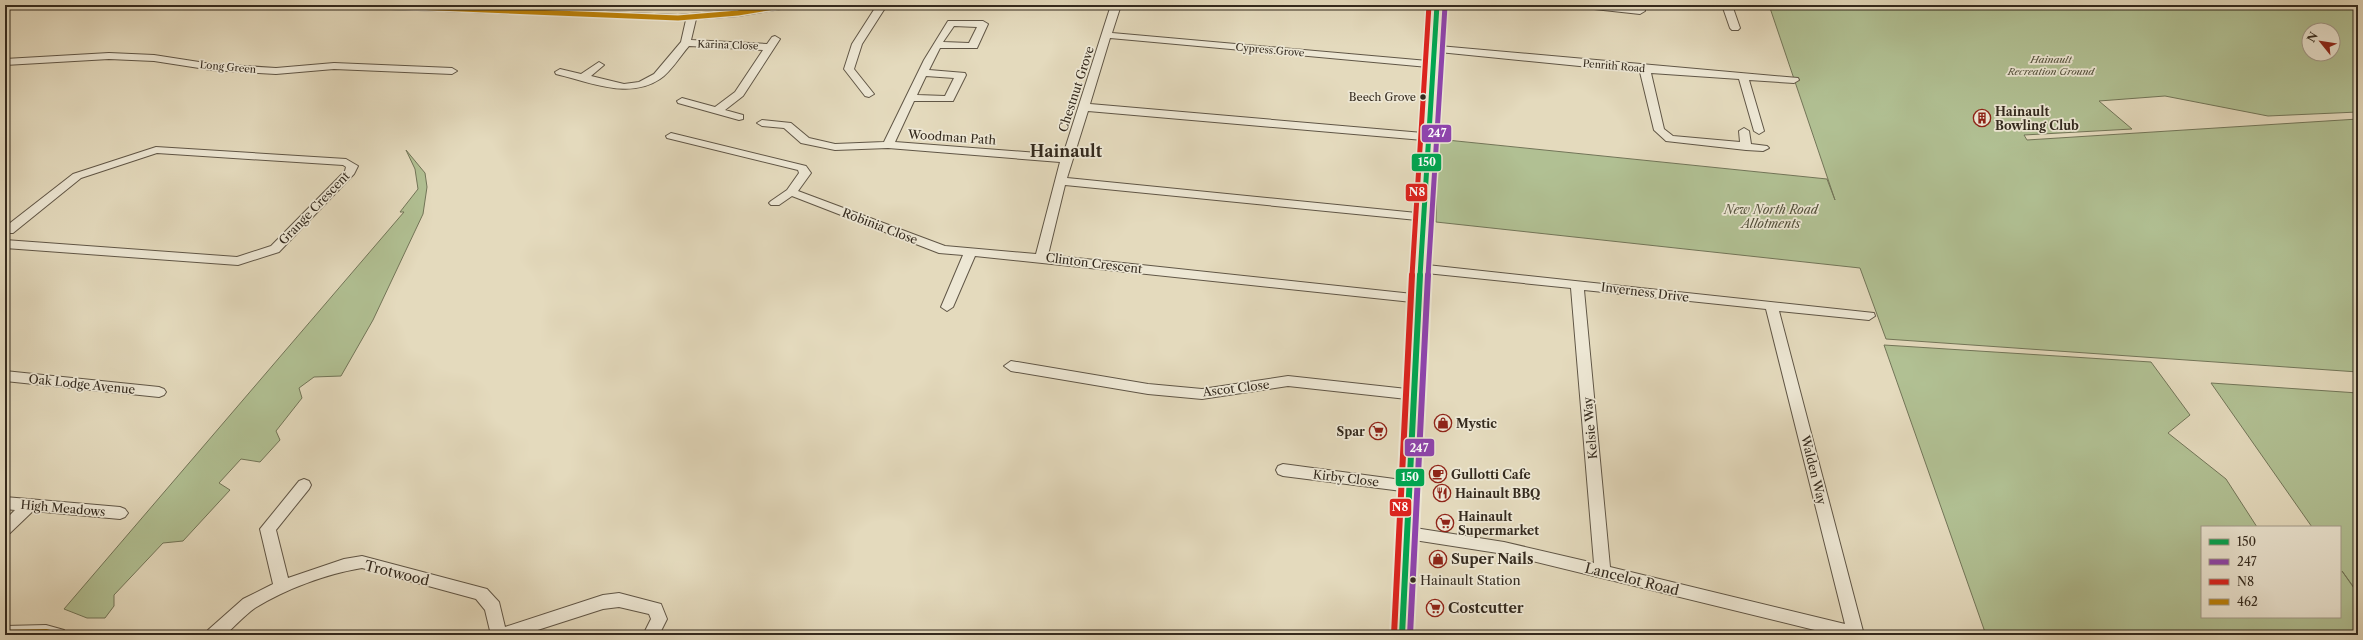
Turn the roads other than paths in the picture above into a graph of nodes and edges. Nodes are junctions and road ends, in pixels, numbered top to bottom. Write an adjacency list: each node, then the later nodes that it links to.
1 (364, 5): 9 (street)
2 (588, 5): 11 (street)
3 (787, 5): 12 (street)
4 (882, 5): 28 (street)
5 (1116, 5): 14 (street, Chestnut Grove)
6 (1437, 5): 17 (street)
7 (1585, 5): 10 (street)
8 (1727, 5): 13 (street)
9 (482, 7): 11 (street)
10 (1639, 8)
11 (581, 13): 12 (street)
12 (691, 18): 15 (street)
13 (1735, 28)
14 (1106, 35): 19 (street, Cypress Grove); 31 (street, Chestnut Grove)
15 (686, 43): 26 (street); 32 (street, Karina Close)
16 (938, 45): 24 (street, Woodman Path)
17 (1434, 49): 19 (street); 21 (street, Penrith Road)
18 (5, 62): 22 (street, Long Green)
19 (1433, 64): 38 (street)
20 (599, 65): 26 (street)
21 (1645, 69): 25 (street, Penrith Road); 40 (street)
22 (452, 71)
23 (560, 72): 26 (street)
24 (924, 73): 29 (street, Woodman Path); 29 (street)
25 (1743, 76): 27 (street, Penrith Road); 35 (street)
26 (583, 77)
27 (1794, 80)
28 (869, 94)
29 (912, 98): 39 (street, Woodman Path)
30 (682, 101): 32 (street)
31 (1084, 107): 38 (street); 42 (street, Chestnut Grove)
32 (718, 110): 33 (street)
33 (739, 117)
34 (762, 123): 39 (street)
35 (1759, 131)
36 (1744, 132): 40 (street)
37 (671, 136): 44 (street)
38 (1429, 138): 46 (street)
39 (888, 145): 42 (street, Woodman Path)
40 (1746, 147): 41 (street)
41 (1763, 148)
42 (1067, 159): 43 (street, Chestnut Grove)
43 (1060, 181): 46 (street); 50 (street, Clinton Crescent)
44 (791, 192): 45 (street); 49 (street, Robinia Close)
45 (775, 203)
46 (1423, 217): 51 (street)
47 (7, 230): 48 (street, Grange Crescent); 48 (street, Grange Crescent)
48 (5, 243)
49 (970, 253): 50 (street, Robinia Close); 55 (street)
50 (1041, 258): 53 (street, Clinton Crescent)
51 (1421, 268): 52 (street, Inverness Drive); 53 (street)
52 (1576, 284): 54 (street, Inverness Drive); 69 (street, Kelsie Way)
53 (1420, 299): 60 (street)
54 (1772, 305): 56 (street, Inverness Drive); 72 (street, Walden Way)
55 (947, 307)
56 (1869, 316)
57 (1011, 366): 60 (street, Ascot Close)
58 (5, 376): 59 (street, Oak Lodge Avenue)
59 (159, 392)
60 (1415, 395): 63 (street)
61 (1283, 470): 63 (street, Kirby Close)
62 (304, 485): 70 (street)
63 (1409, 486): 68 (street)
64 (5, 503): 65 (street, High Meadows)
65 (30, 505): 66 (street, High Meadows); 67 (street)
66 (120, 513)
67 (5, 529)
68 (1407, 533): 69 (street, Lancelot Road); 77 (street)
69 (1603, 572): 72 (street, Lancelot Road)
70 (282, 587): 74 (street, Trotwood); 75 (street, Trotwood)
71 (5, 633): 73 (street)
72 (1856, 634)
73 (58, 635)
74 (214, 635)
75 (500, 635): 76 (street)
76 (651, 635)
77 (1402, 635)

